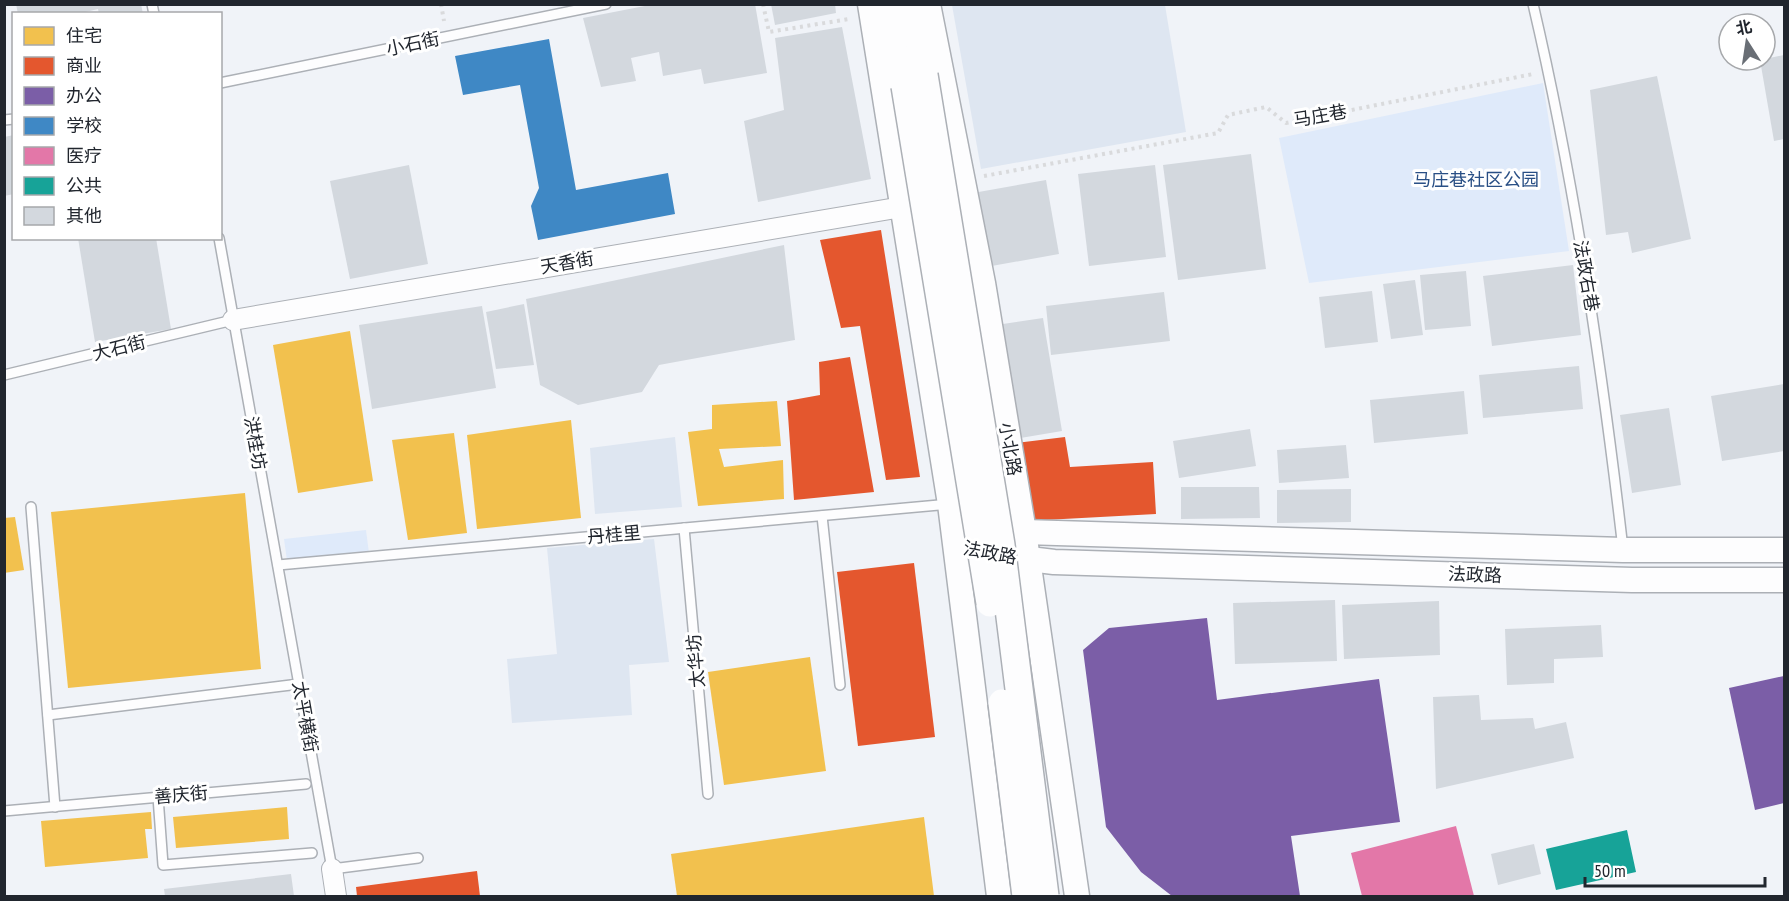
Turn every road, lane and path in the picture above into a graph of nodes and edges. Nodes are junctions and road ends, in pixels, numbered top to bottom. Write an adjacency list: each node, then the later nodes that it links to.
1 (606, 4): 9 (lane, 小石街)
2 (763, 4): 6 (path)
3 (914, 4): 8 (main road, 小北路)
4 (928, 4): 10 (street, 小北路)
5 (1533, 4): 7 (lane, 法政右巷)
6 (877, 8): 8 (main road, 小北路); 11 (street)
7 (1549, 71): 10 (path, 马庄巷); 23 (lane, 法政右巷)
8 (915, 80): 41 (main road, 小北路, bridge); 42 (main road, 小北路, bridge)
9 (222, 83)
10 (964, 180): 15 (street, 小北路)
11 (902, 207): 13 (street, 天香街); 16 (street)
12 (219, 240): 13 (lane, 洪桂坊)
13 (233, 320): 14 (lane, 大石街); 26 (lane, 洪桂坊)
14 (4, 375)
15 (1006, 426): 16 (street); 21 (street, 小北路)
16 (937, 430): 17 (street)
17 (950, 504): 19 (lane, 丹桂里); 22 (street)
18 (31, 507): 30 (lane)
19 (822, 516): 20 (lane, 丹桂里); 29 (lane)
20 (684, 528): 26 (lane, 丹桂里); 32 (lane, 太华坊)
21 (1024, 532): 22 (street, 法政路); 23 (street, 法政路); 25 (street, 小北路)
22 (955, 546): 25 (street, 法政路); 40 (street)
23 (1623, 550): 24 (street, 法政路)
24 (1785, 550)
25 (1029, 560): 27 (street, 法政路); 43 (street, 小北路)
26 (278, 565): 28 (lane, 太平横街)
27 (1785, 580)
28 (299, 684): 30 (lane); 38 (lane, 太平横街)
29 (840, 685)
30 (48, 716): 34 (lane)
31 (306, 784): 33 (lane, 善庆街)
32 (708, 794)
33 (158, 797): 34 (lane, 善庆街); 36 (lane)
34 (55, 807): 35 (lane, 善庆街)
35 (4, 811)
36 (312, 853)
37 (418, 858): 38 (lane)
38 (332, 869): 39 (street)
39 (336, 897)
40 (999, 897)
41 (1026, 897)
42 (1045, 897)
43 (1077, 897)

